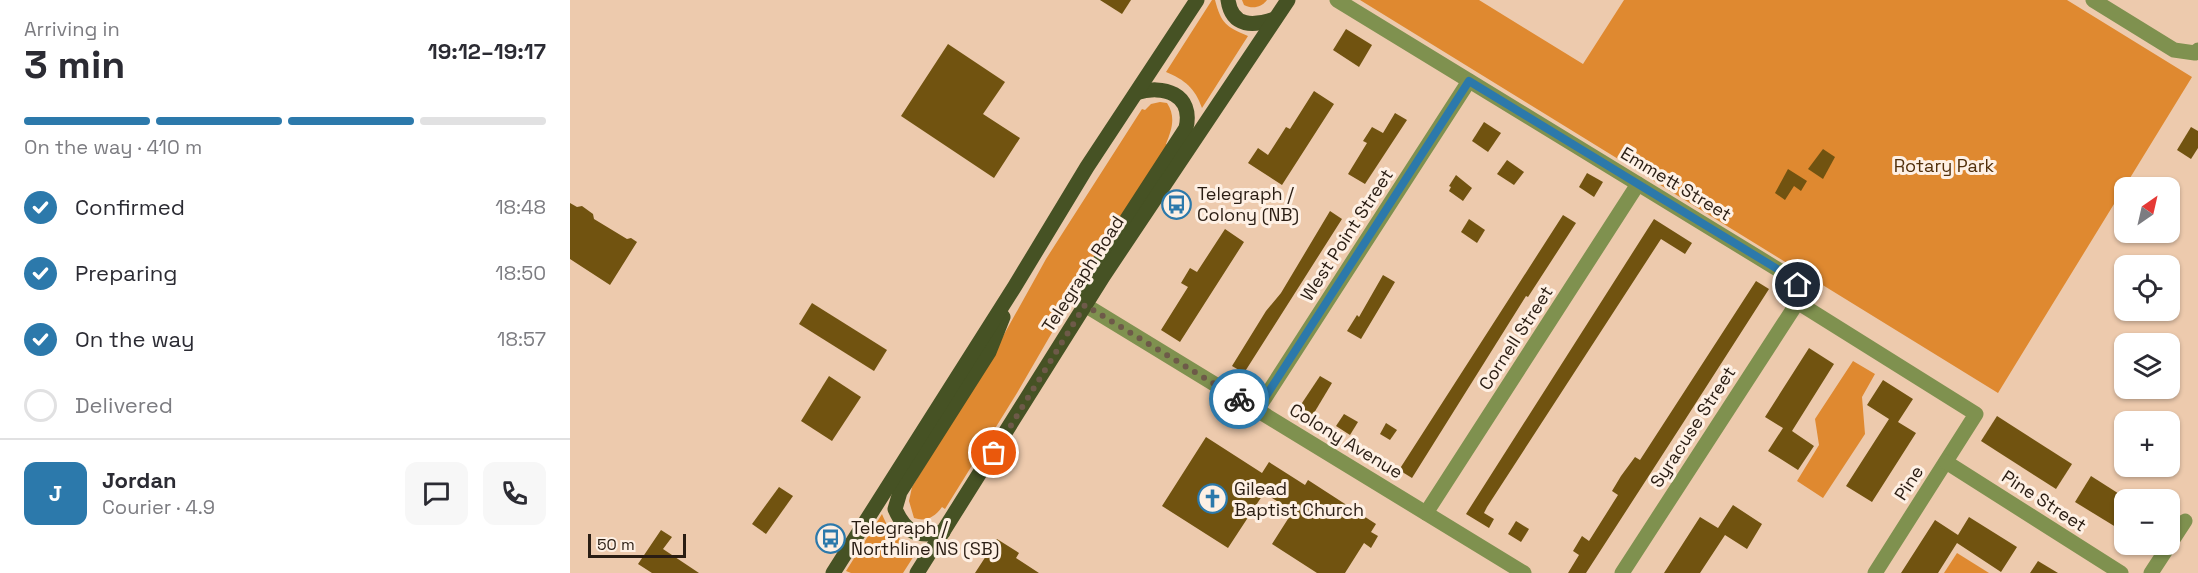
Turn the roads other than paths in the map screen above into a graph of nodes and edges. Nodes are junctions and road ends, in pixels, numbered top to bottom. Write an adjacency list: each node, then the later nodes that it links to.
1 (1197, 0): 9 (main road)
2 (1228, 0): 6 (main road)
3 (1288, 0): 6 (main road, Telegraph Road)
4 (1337, 0): 8 (street, Emmett Street)
5 (2094, 0): 7 (street)
6 (1275, 20): 13 (main road, Telegraph Road)
7 (2197, 51)
8 (1469, 81): 10 (street, Emmett Street); 15 (street, West Point Street)
9 (1136, 93): 11 (main road); 14 (main road)
10 (1638, 184): 12 (street, Emmett Street); 17 (street, Cornell Street)
11 (1015, 286): 19 (main road); 20 (main road)
12 (1797, 302): 16 (street, Pine); 23 (street, Syracuse Street)
13 (1085, 305): 14 (main road, Telegraph Road); 15 (street, Colony Avenue)
14 (1074, 323): 19 (main road, Telegraph Road)
15 (1257, 410): 17 (street, Colony Avenue)
16 (1946, 462): 24 (street, Pine); 25 (street, Pine Street)
17 (1426, 513): 22 (street, Colony Avenue)
18 (2185, 521): 26 (street)
19 (943, 532): 21 (main road, Telegraph Road)
20 (833, 573)
21 (917, 573)
22 (1524, 573)
23 (1622, 573)
24 (1875, 573)
25 (2121, 573)
26 (2151, 573)

